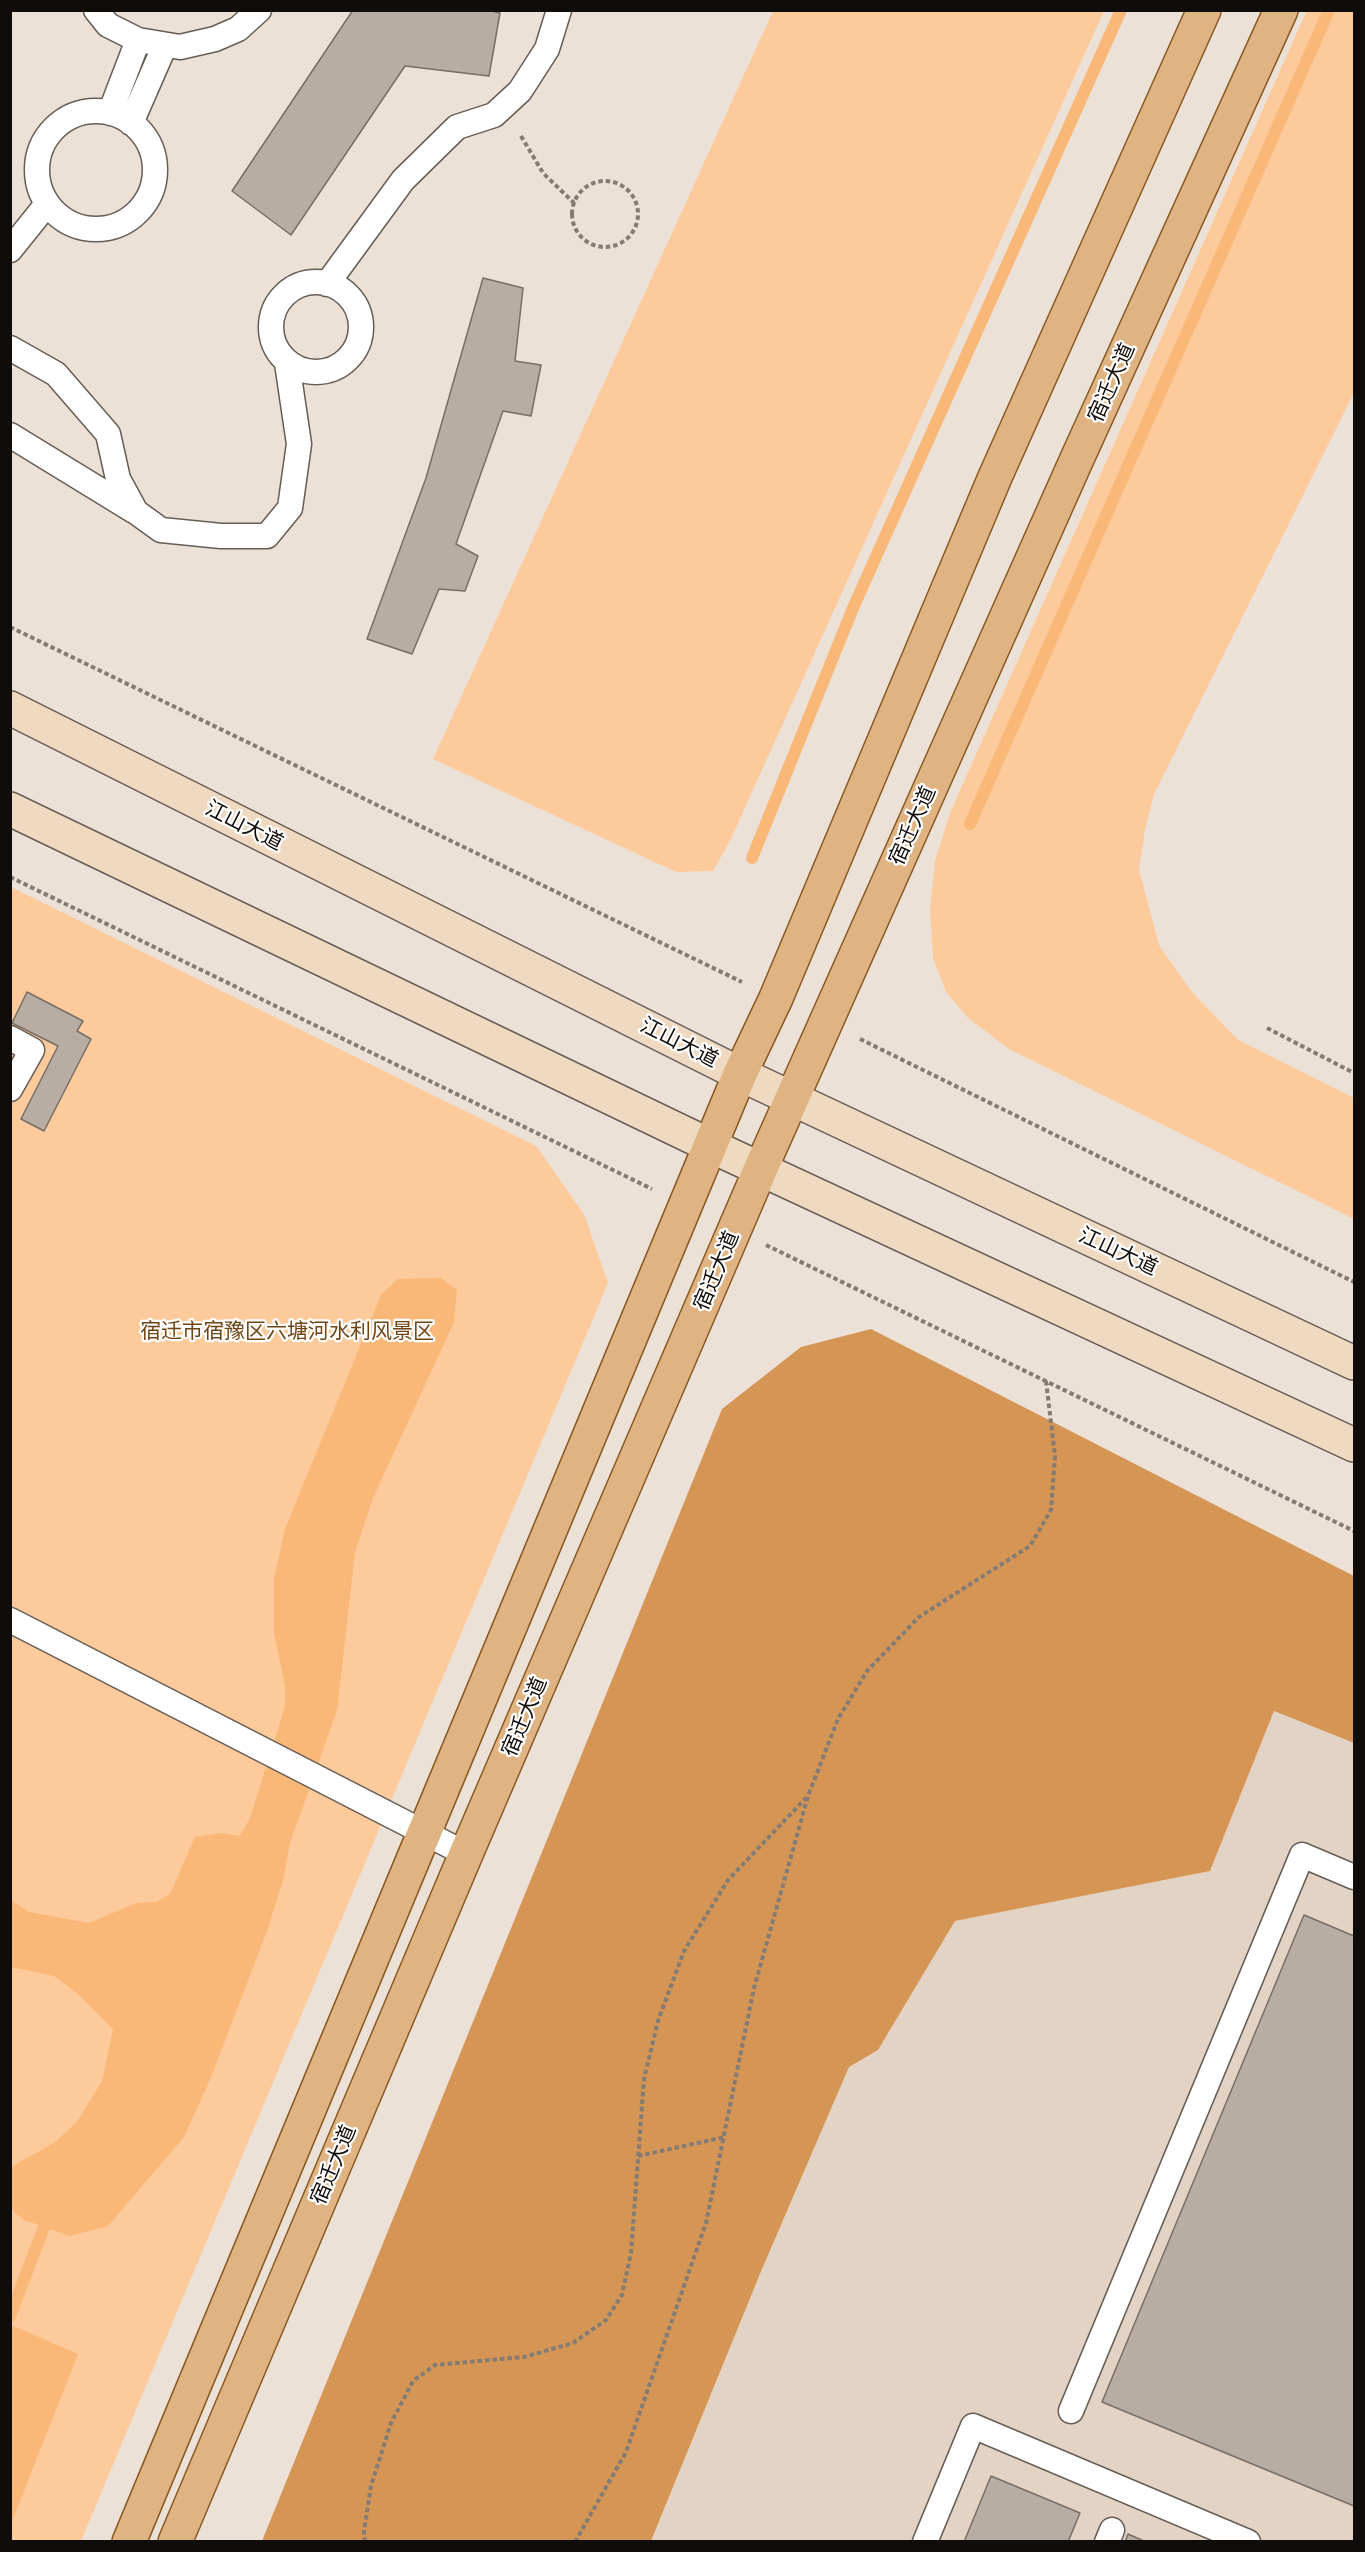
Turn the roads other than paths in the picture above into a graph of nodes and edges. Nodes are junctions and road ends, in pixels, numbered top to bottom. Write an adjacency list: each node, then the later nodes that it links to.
1 (96, 10): 6 (lane)
2 (259, 10): 7 (lane)
3 (559, 10): 11 (lane)
4 (1204, 10): 19 (main road, 宿迁大道)
5 (1281, 10): 21 (main road, 宿迁大道)
6 (138, 40): 7 (lane); 8 (lane)
7 (165, 45): 8 (lane)
8 (121, 118): 9 (lane); 9 (lane)
9 (47, 204): 10 (lane)
10 (10, 250)
11 (327, 284): 13 (lane); 13 (lane)
12 (10, 348): 15 (lane)
13 (287, 363): 15 (lane)
14 (10, 435): 15 (lane)
15 (136, 512)
16 (10, 708): 19 (main road, 江山大道)
17 (10, 809): 22 (main road)
18 (10, 1038): 20 (lane)
19 (740, 1074): 21 (main road, 江山大道); 22 (main road, 宿迁大道)
20 (10, 1089)
21 (792, 1098): 23 (main road, 宿迁大道); 24 (main road, 江山大道)
22 (711, 1146): 23 (main road); 27 (main road, 宿迁大道)
23 (761, 1168): 25 (main road); 28 (main road, 宿迁大道)
24 (1354, 1363)
25 (1354, 1445)
26 (10, 1620): 27 (lane)
27 (424, 1835): 28 (lane); 31 (main road, 宿迁大道)
28 (465, 1854): 32 (main road, 宿迁大道)
29 (1354, 1877): 30 (lane)
30 (1071, 2411)
31 (129, 2541)
32 (176, 2541)
33 (925, 2541): 34 (lane)
34 (1248, 2541)

